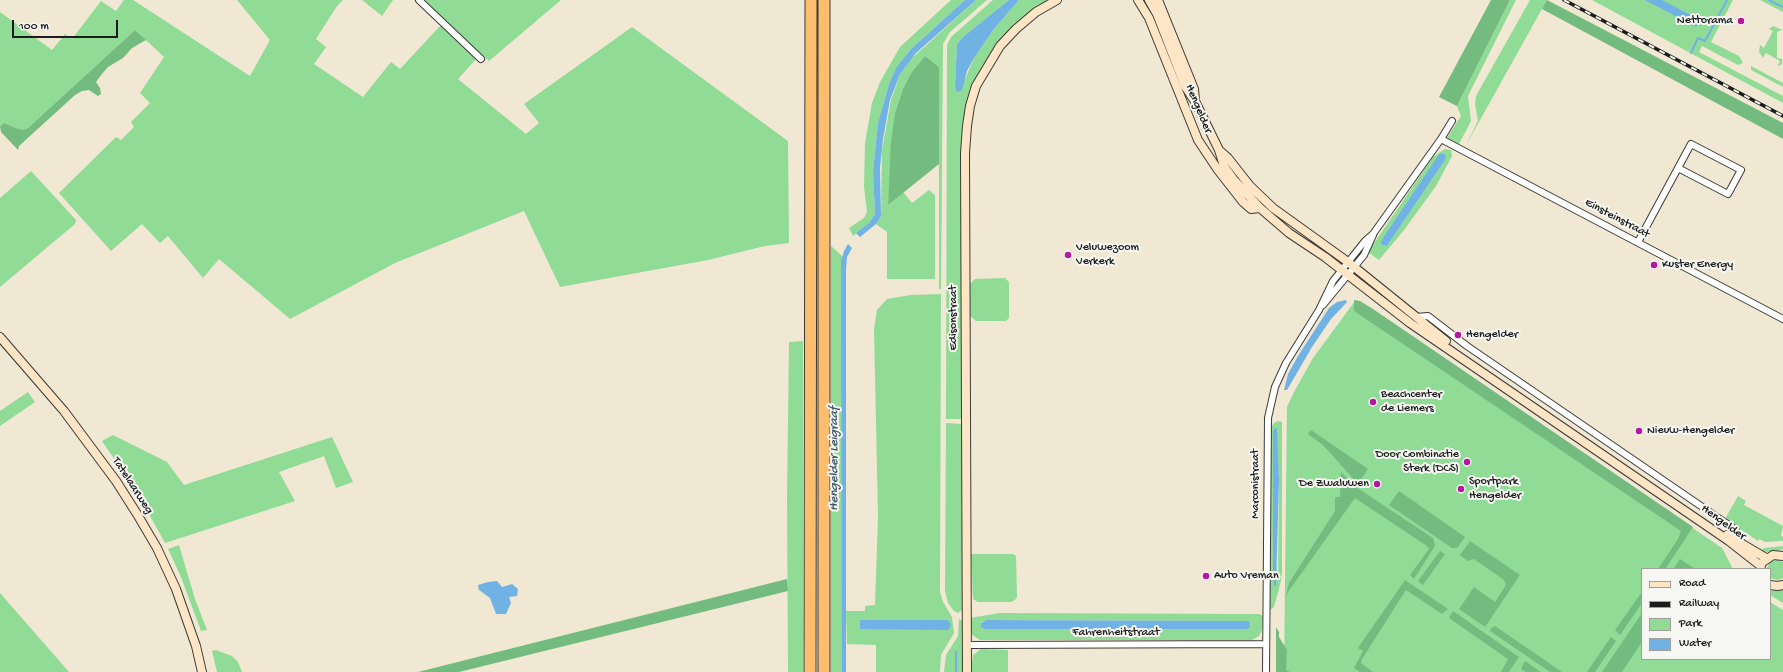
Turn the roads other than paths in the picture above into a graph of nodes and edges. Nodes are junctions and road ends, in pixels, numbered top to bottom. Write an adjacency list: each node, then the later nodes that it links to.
1 (419, 0): 8 (street)
2 (811, 0): 32 (highway)
3 (824, 0): 33 (highway)
4 (1057, 0): 30 (main road, Edisonstraat)
5 (1138, 0): 14 (main road, Hengelder)
6 (1149, 0): 9 (main road, Hengelder)
7 (1158, 0): 9 (main road, Hengelder)
8 (481, 59)
9 (1196, 103): 12 (main road, Hengelder)
10 (1452, 121): 11 (street)
11 (1441, 139): 15 (street); 16 (street, Einsteinstraat)
12 (1219, 150): 14 (main road, Hengelder); 17 (main road, Hengelder)
13 (1678, 168): 13 (street); 16 (street)
14 (1260, 208): 19 (main road, Hengelder)
15 (1374, 234): 17 (street); 18 (street)
16 (1638, 242): 22 (street, Einsteinstraat)
17 (1348, 262): 18 (main road, Hengelder); 19 (street, Marconistraat)
18 (1355, 268): 20 (street, Marconistraat); 25 (main road, Hengelder)
19 (1341, 270): 20 (main road, Hengelder); 21 (street, Marconistraat)
20 (1348, 276): 21 (street, Marconistraat); 26 (main road, Hengelder)
21 (1319, 310): 29 (street, Marconistraat)
22 (1783, 319)
23 (0, 337): 31 (main road, Tatelaarweg)
24 (1783, 556): 25 (main road)
25 (1766, 558): 26 (main road)
26 (1761, 568)
27 (1771, 585): 28 (main road)
28 (1783, 585)
29 (1266, 644): 30 (street, Fahrenheitstraat); 35 (street, Marconistraat)
30 (966, 645): 34 (main road, Edisonstraat)
31 (202, 672)
32 (810, 672)
33 (824, 672)
34 (966, 672)
35 (1266, 672)

